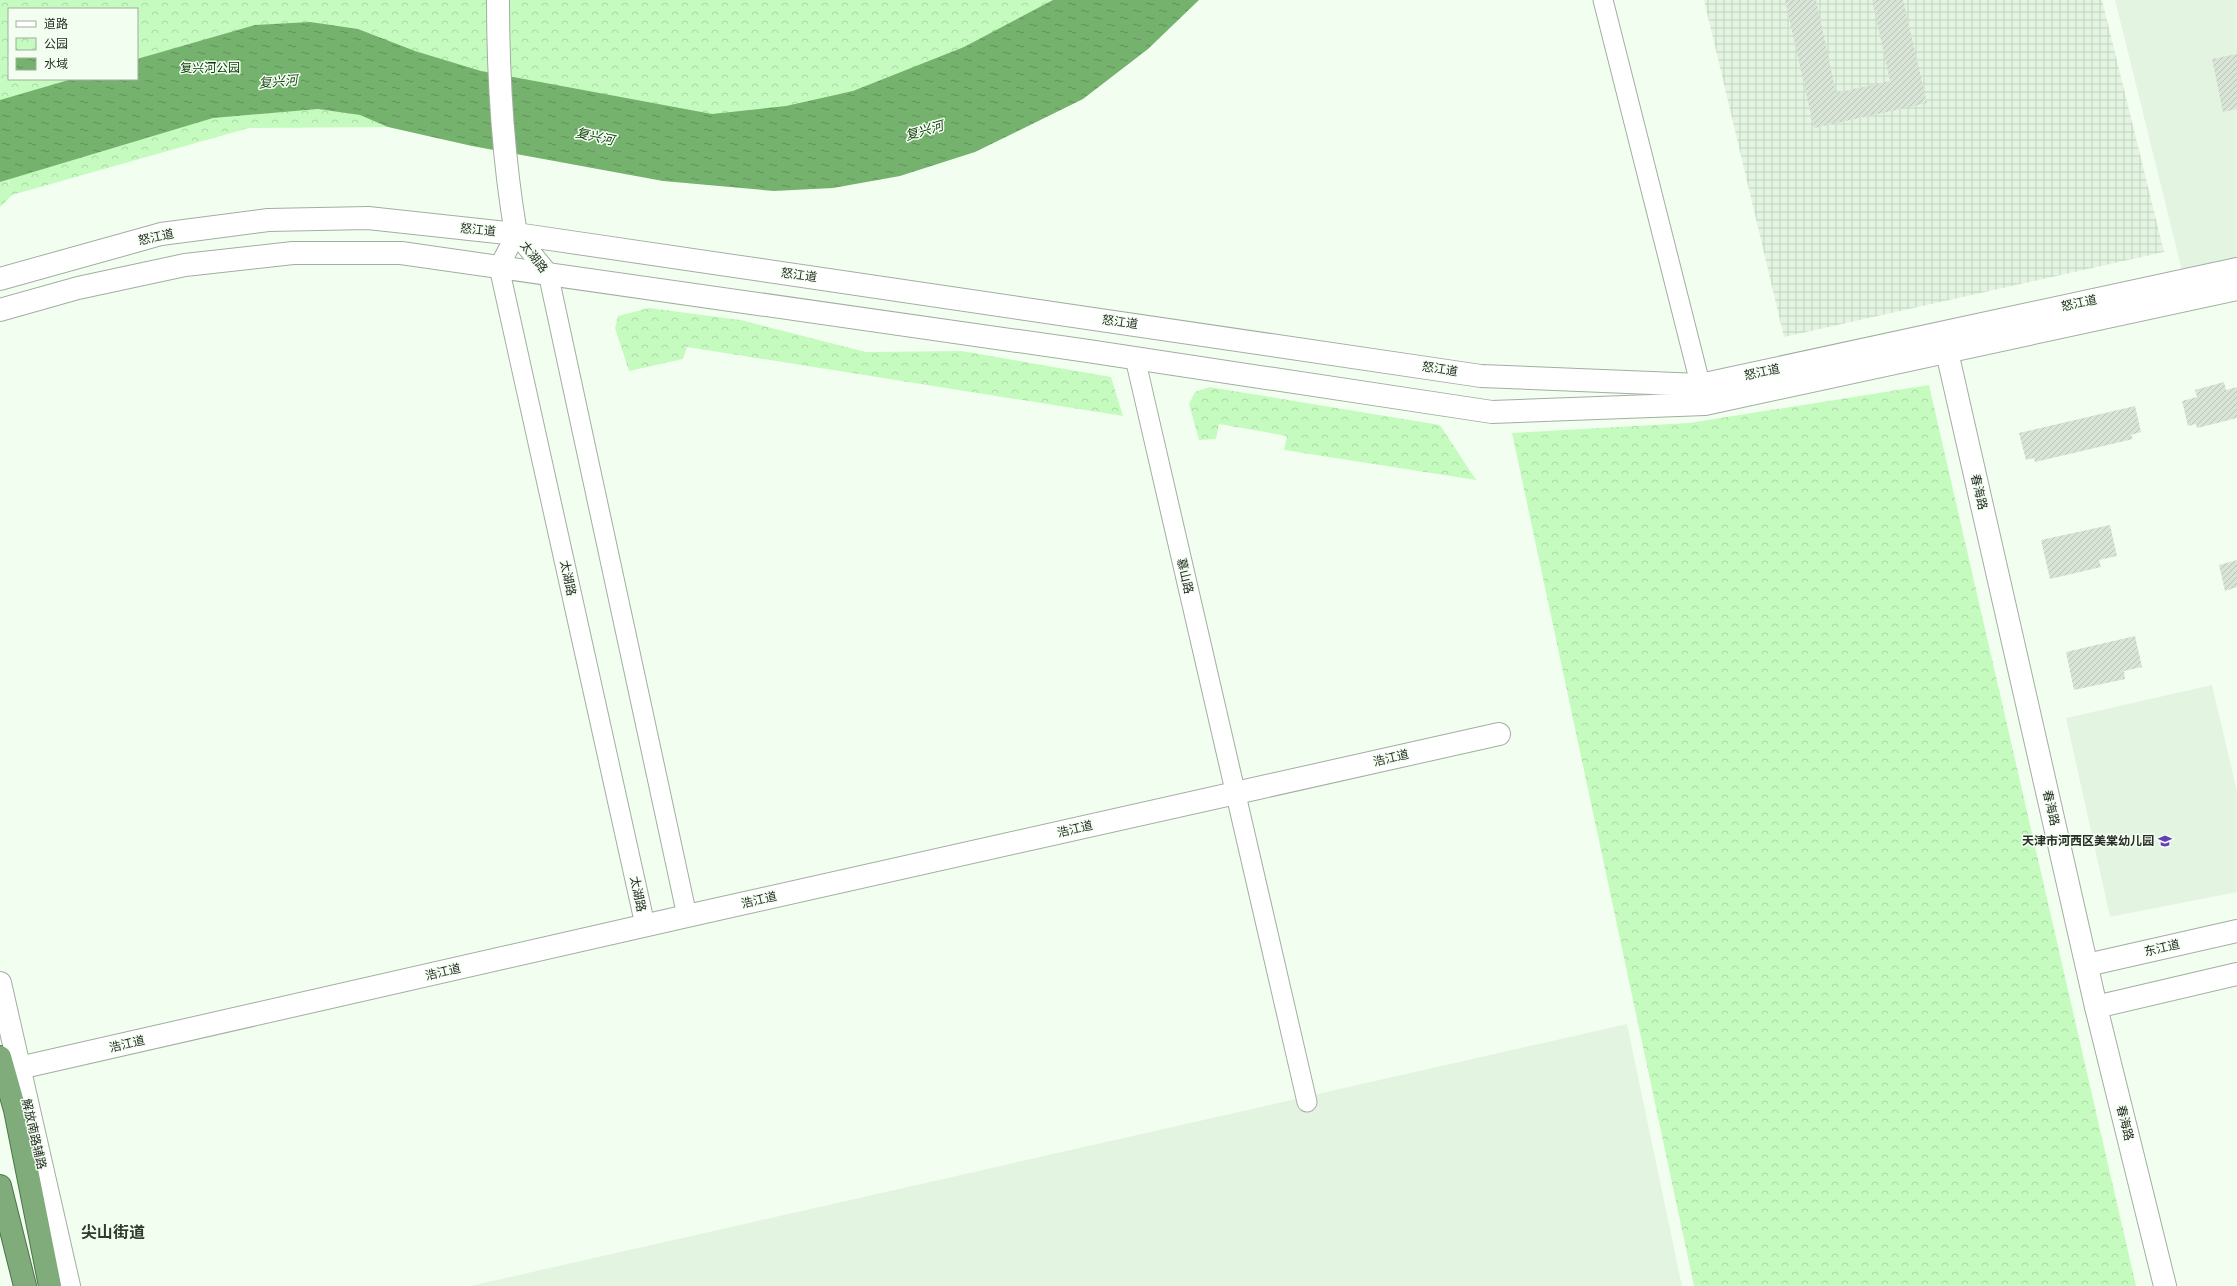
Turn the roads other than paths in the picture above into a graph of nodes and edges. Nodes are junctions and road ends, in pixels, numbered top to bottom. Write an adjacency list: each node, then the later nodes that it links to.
1 (498, 0): 3 (street, 太湖路)
2 (1604, 0): 12 (street)
3 (516, 234): 4 (street, 太湖路); 6 (street, 太湖路); 7 (street, 怒江道); 12 (street, 怒江道)
4 (499, 267): 6 (street, 怒江道); 9 (street, 怒江道); 16 (street, 太湖路)
5 (2237, 268): 12 (street, 怒江道)
6 (548, 273): 11 (street, 怒江道); 15 (street, 太湖路)
7 (0, 279)
8 (2237, 289): 10 (street, 怒江道)
9 (0, 310)
10 (1947, 352): 12 (street, 怒江道); 18 (street, 春海路)
11 (1135, 358): 12 (street, 怒江道); 14 (street, 慕山路)
12 (1703, 395)
13 (1499, 734): 14 (street, 浩江道)
14 (1236, 793): 15 (street, 浩江道); 23 (street, 慕山路)
15 (687, 916): 16 (street, 浩江道)
16 (645, 925): 22 (street, 浩江道)
17 (2237, 931): 18 (street, 东江道)
18 (2087, 965): 21 (street, 春海路)
19 (2237, 974): 21 (street)
20 (0, 983): 22 (street, 解放南路辅路)
21 (2096, 1007): 30 (street, 春海路)
22 (8, 1066): 24 (highway); 26 (street, 解放南路辅路)
23 (1307, 1102)
24 (15, 1110): 26 (street); 28 (highway)
25 (0, 1186): 27 (highway)
26 (53, 1215): 29 (street, 解放南路辅路)
27 (25, 1286)
28 (50, 1286)
29 (69, 1286)
30 (2164, 1286)

